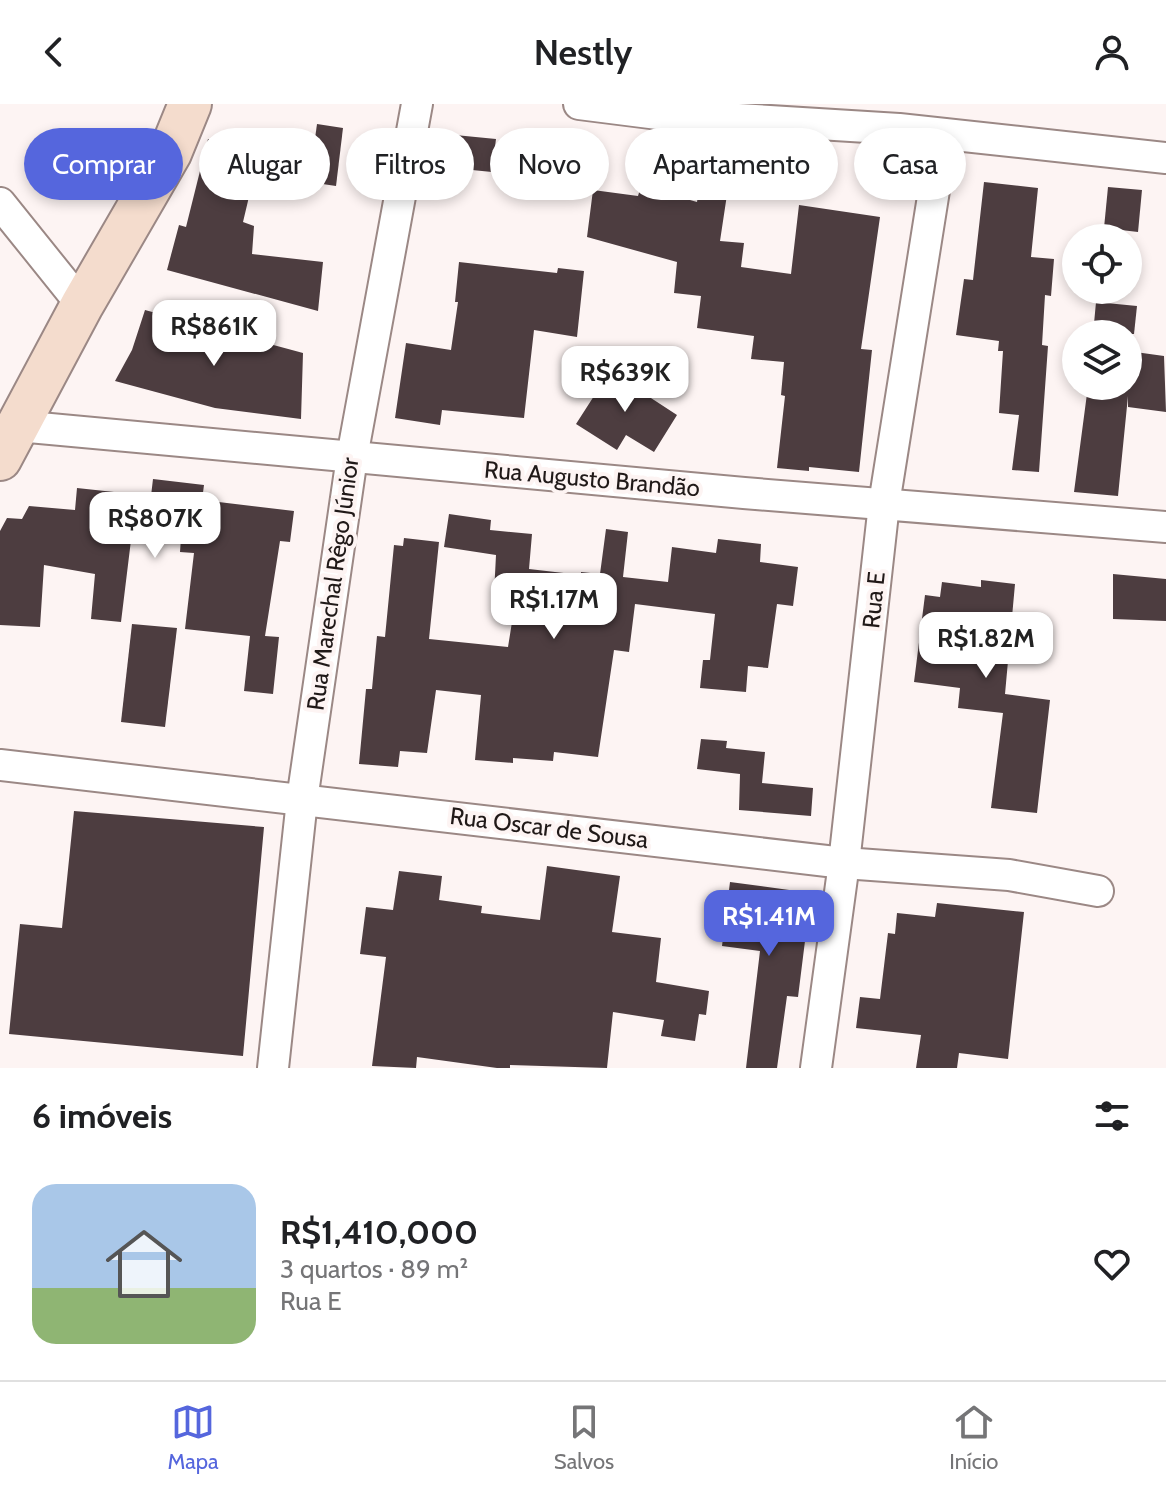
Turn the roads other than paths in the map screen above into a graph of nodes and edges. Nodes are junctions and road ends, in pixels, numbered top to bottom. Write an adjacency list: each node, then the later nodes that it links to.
1 (190, 104): 9 (street)
2 (417, 104): 11 (street, Rua Marechal Rêgo Júnior)
3 (579, 104): 4 (street)
4 (858, 128)
5 (966, 136): 6 (street)
6 (1166, 158)
7 (932, 200): 12 (street, Rua E)
8 (0, 203): 9 (street)
9 (82, 305): 10 (street)
10 (9, 443): 11 (street, Rua Augusto Brandão)
11 (352, 457): 12 (street, Rua Augusto Brandão); 15 (street, Rua Marechal Rêgo Júnior)
12 (884, 504): 13 (street, Rua Augusto Brandão); 16 (street, Rua E)
13 (1166, 527)
14 (0, 765): 15 (street, Rua Oscar de Sousa)
15 (302, 800): 16 (street, Rua Oscar de Sousa); 18 (street, Rua Marechal Rêgo Júnior)
16 (844, 863): 17 (street, Rua Oscar de Sousa); 19 (street, Rua E)
17 (1098, 891)
18 (273, 1068)
19 (816, 1068)

